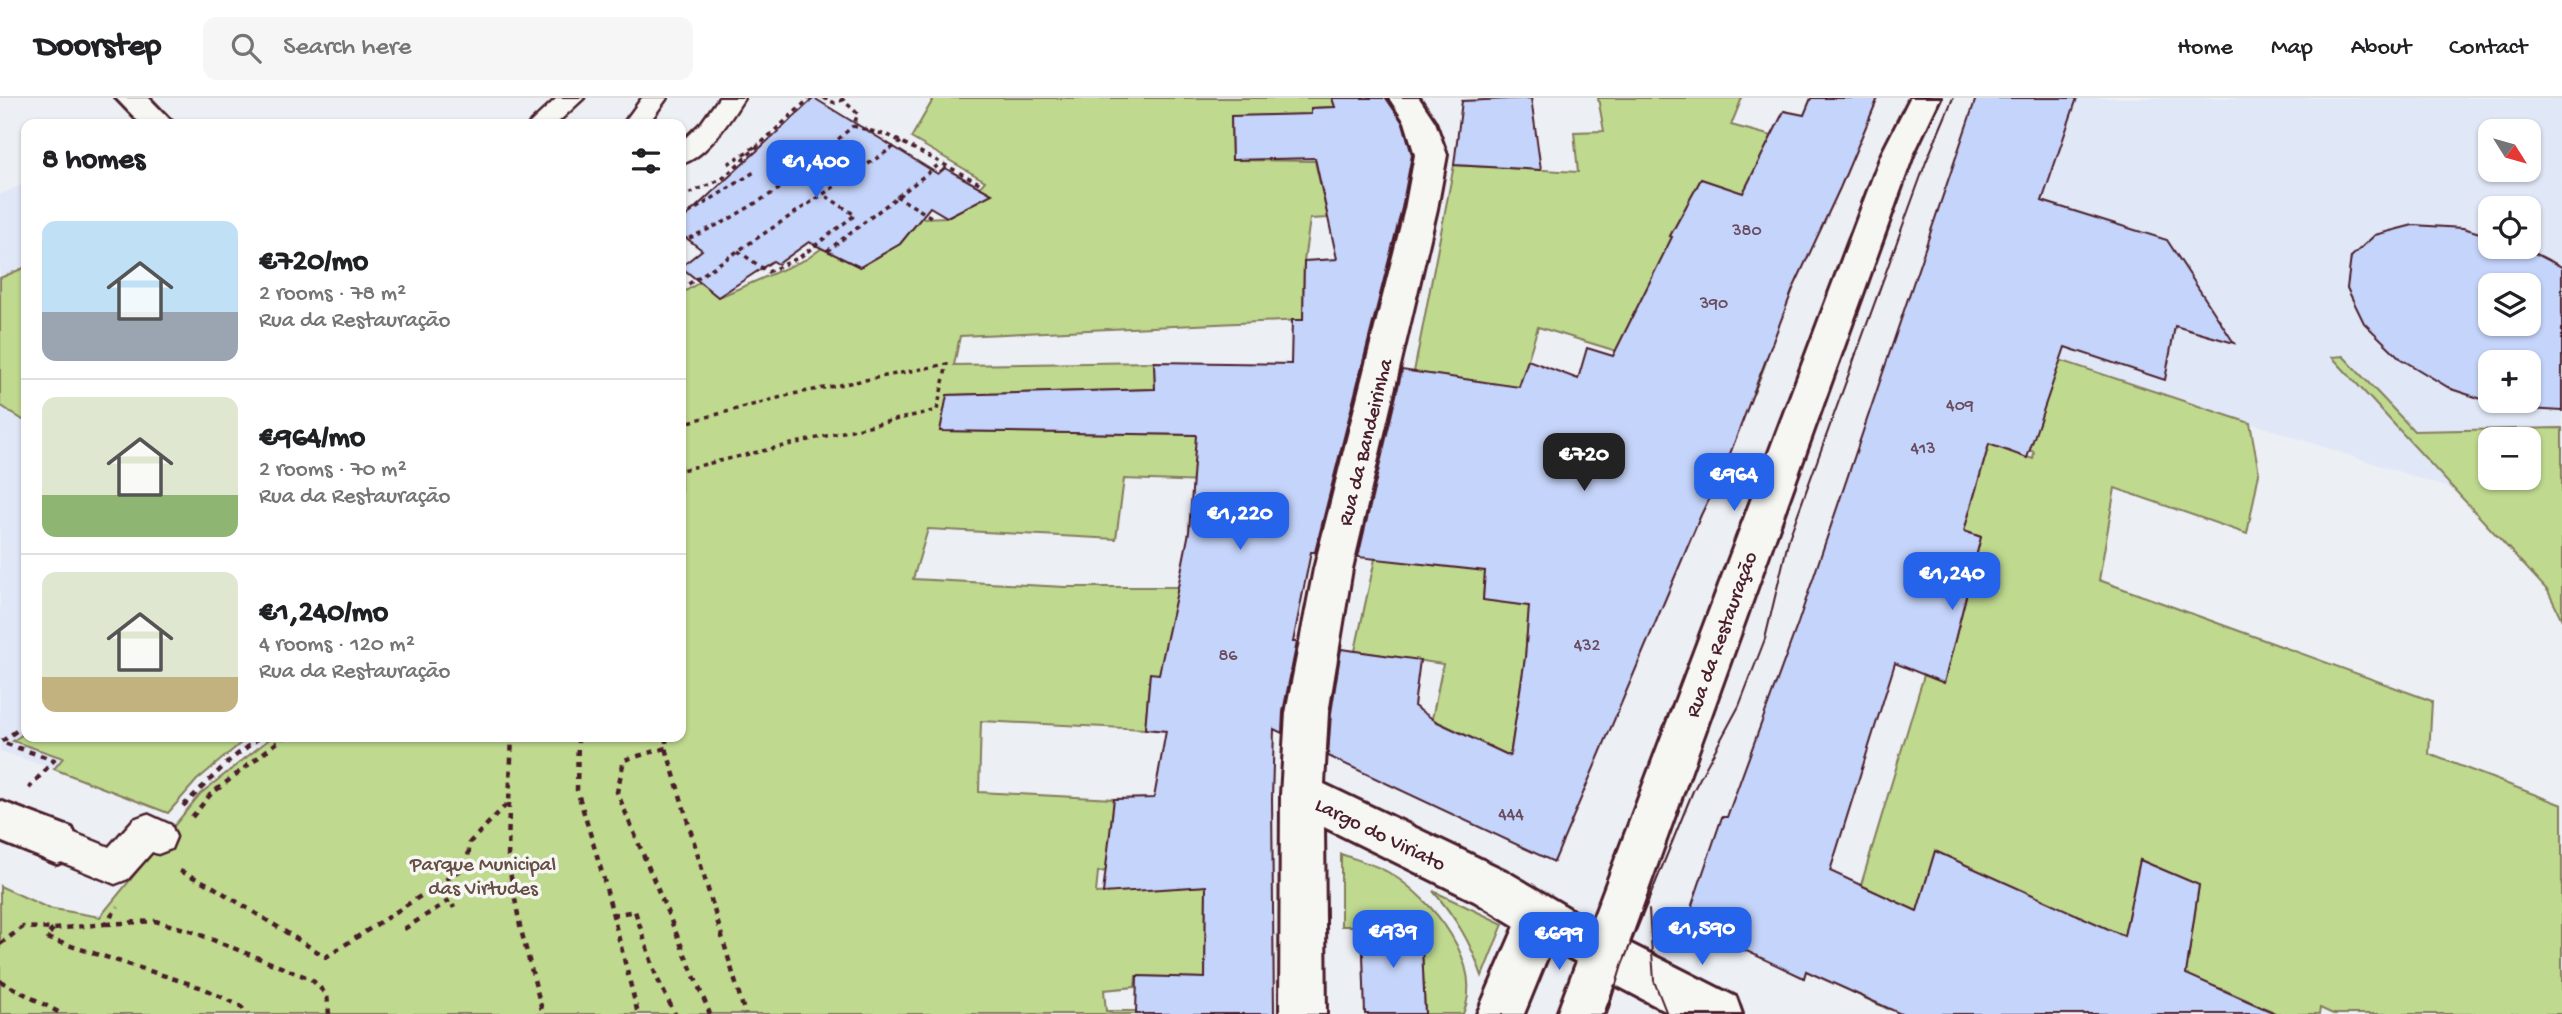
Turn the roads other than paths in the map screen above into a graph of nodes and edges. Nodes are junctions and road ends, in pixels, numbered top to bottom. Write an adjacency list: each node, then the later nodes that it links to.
1 (131, 98): 7 (street)
2 (572, 98): 8 (street)
3 (655, 98): 9 (street)
4 (732, 98): 10 (street)
5 (1405, 98): 11 (street, Rua da Bandeirinha)
6 (1925, 98): 16 (street, Rua da Restauração)
7 (154, 119)
8 (547, 119)
9 (639, 119)
10 (686, 151)
11 (1302, 794): 15 (street, Largo do Viriato); 17 (street, Largo do Viriato)
12 (0, 821): 13 (street)
13 (57, 843): 14 (street)
14 (163, 851)
15 (1542, 916): 16 (street, Largo do Viriato); 18 (street)
16 (1602, 953): 19 (street, Rua da Restauração); 20 (street, Largo do Viriato)
17 (1303, 1014)
18 (1500, 1014)
19 (1580, 1014)
20 (1718, 1014)

